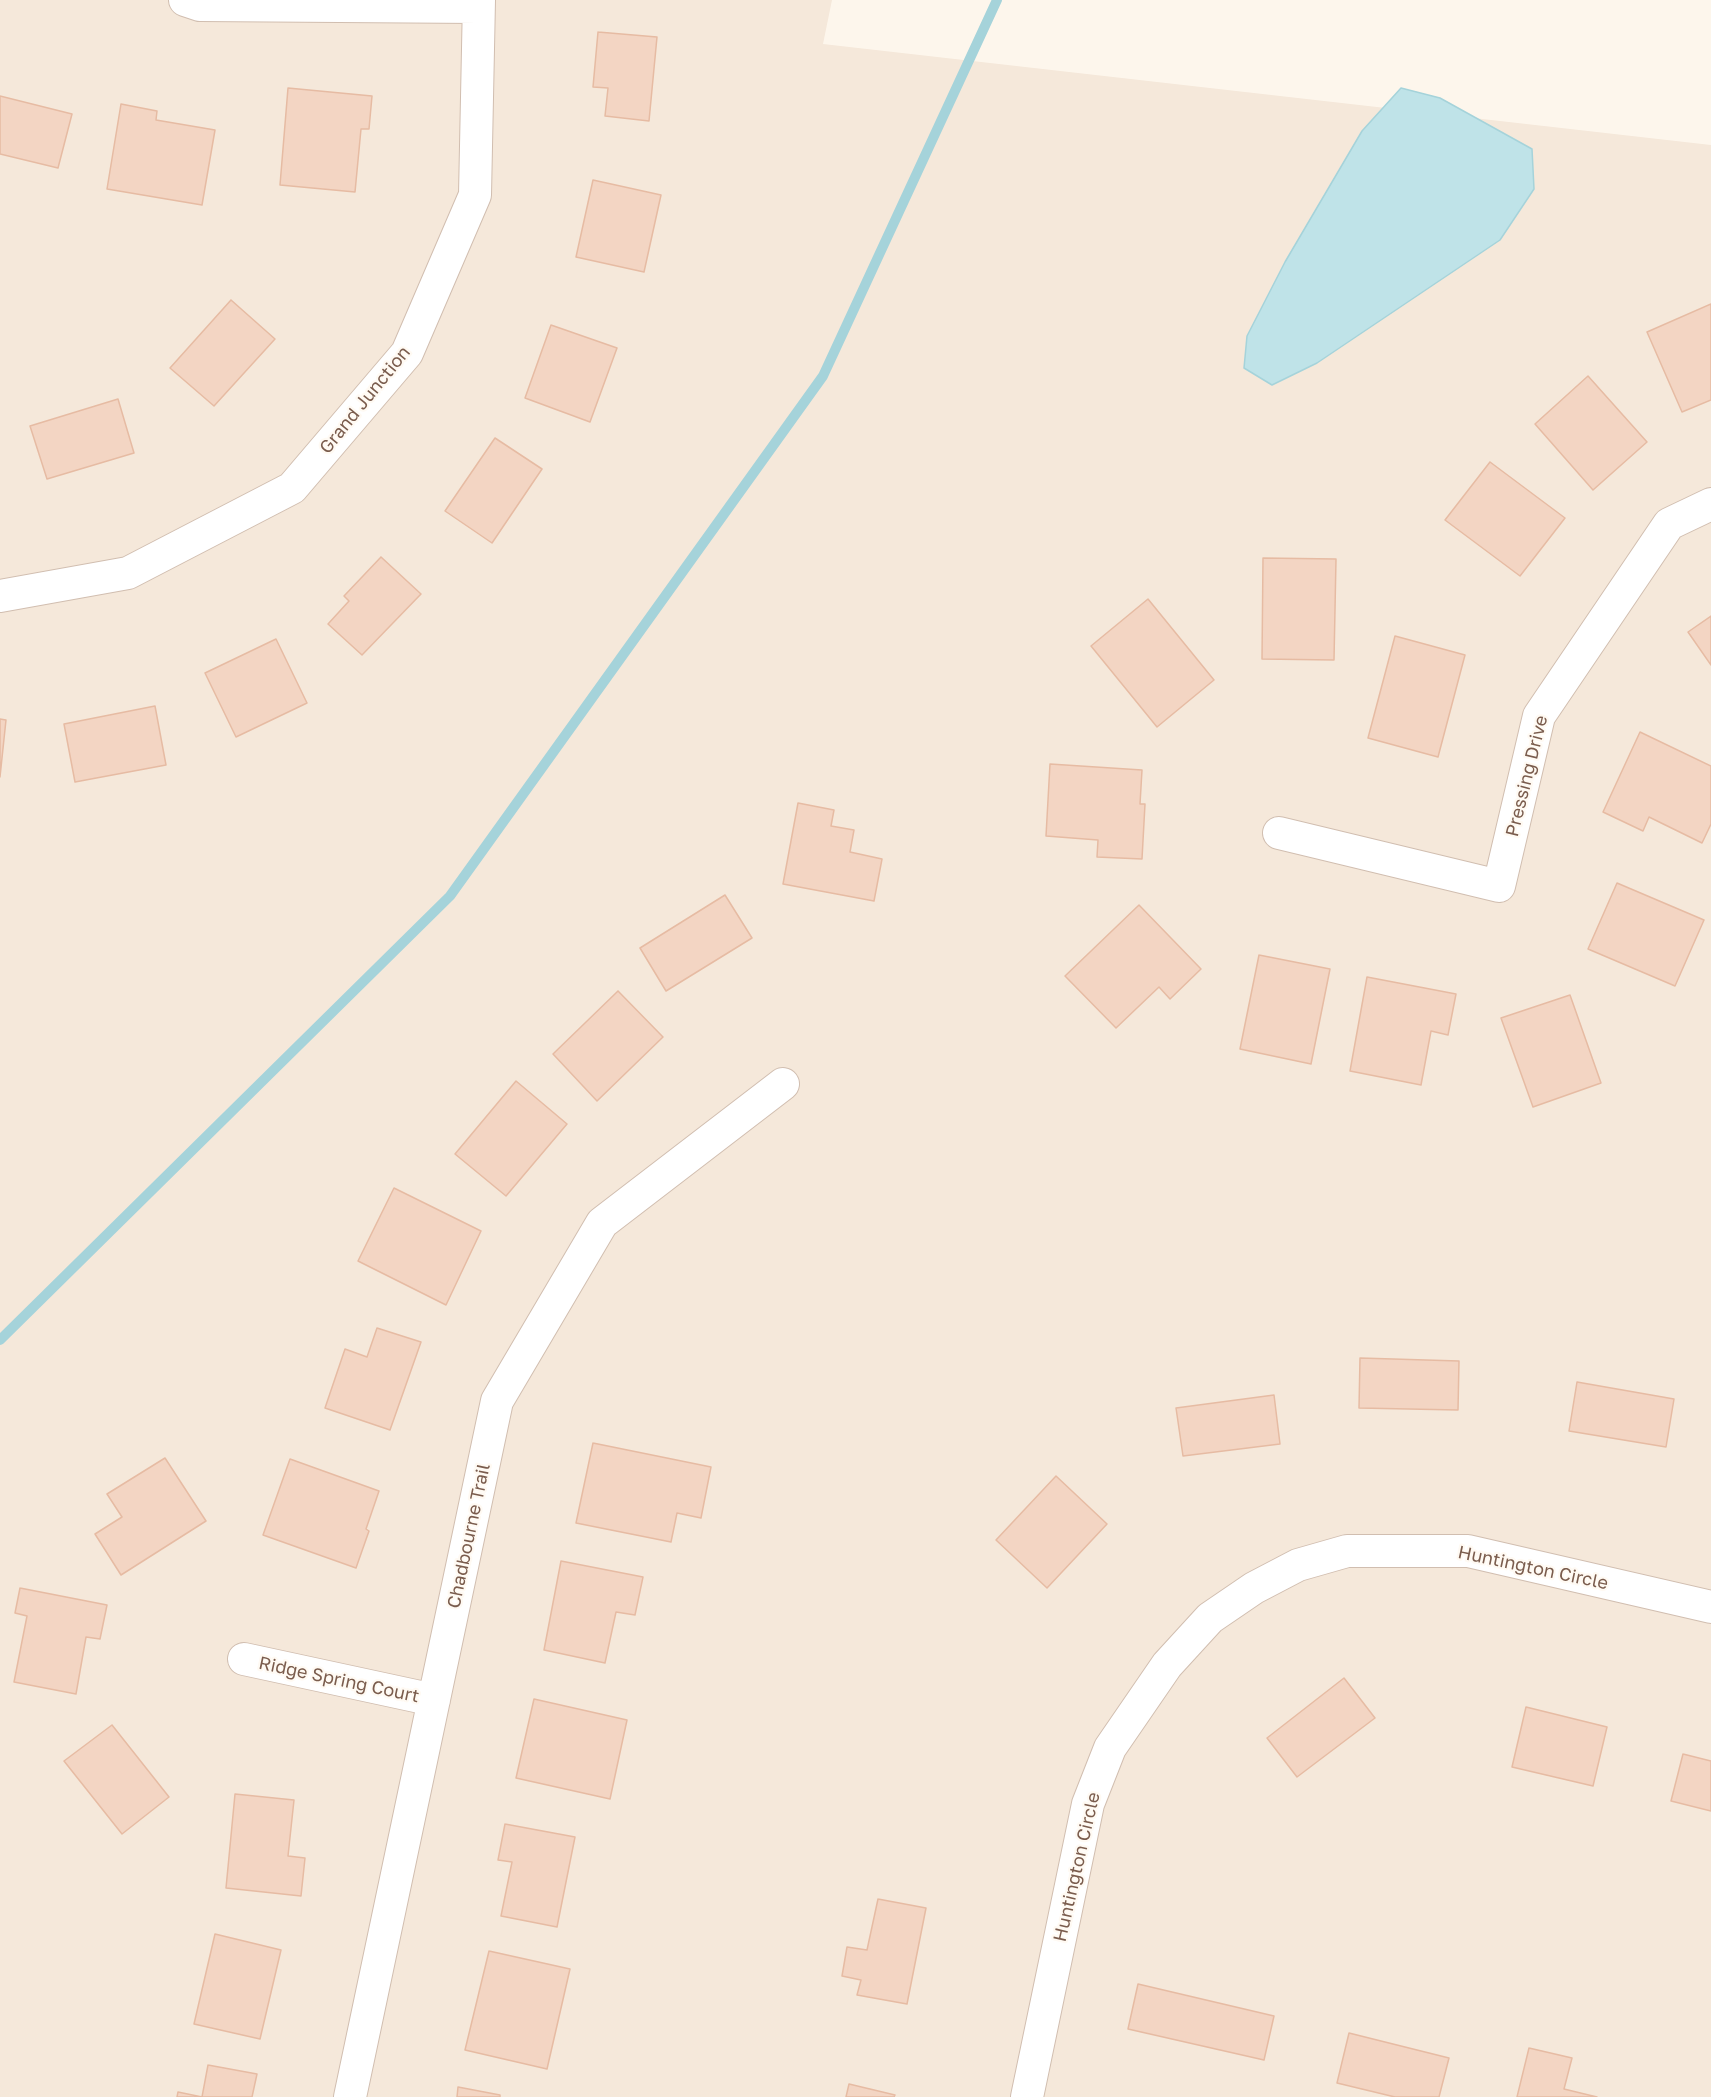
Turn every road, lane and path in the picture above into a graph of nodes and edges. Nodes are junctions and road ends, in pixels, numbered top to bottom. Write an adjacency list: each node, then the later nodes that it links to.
1 (185, 0): 2 (street)
2 (478, 4): 4 (street, Grand Junction)
3 (1711, 504): 5 (street, Pressing Drive)
4 (0, 596)
5 (1279, 833)
6 (783, 1084): 9 (street, Chadbourne Trail)
7 (1711, 1607): 11 (street, Huntington Circle)
8 (244, 1659): 9 (street, Ridge Spring Court)
9 (434, 1700): 10 (street, Chadbourne Trail)
10 (350, 2097)
11 (1027, 2097)

